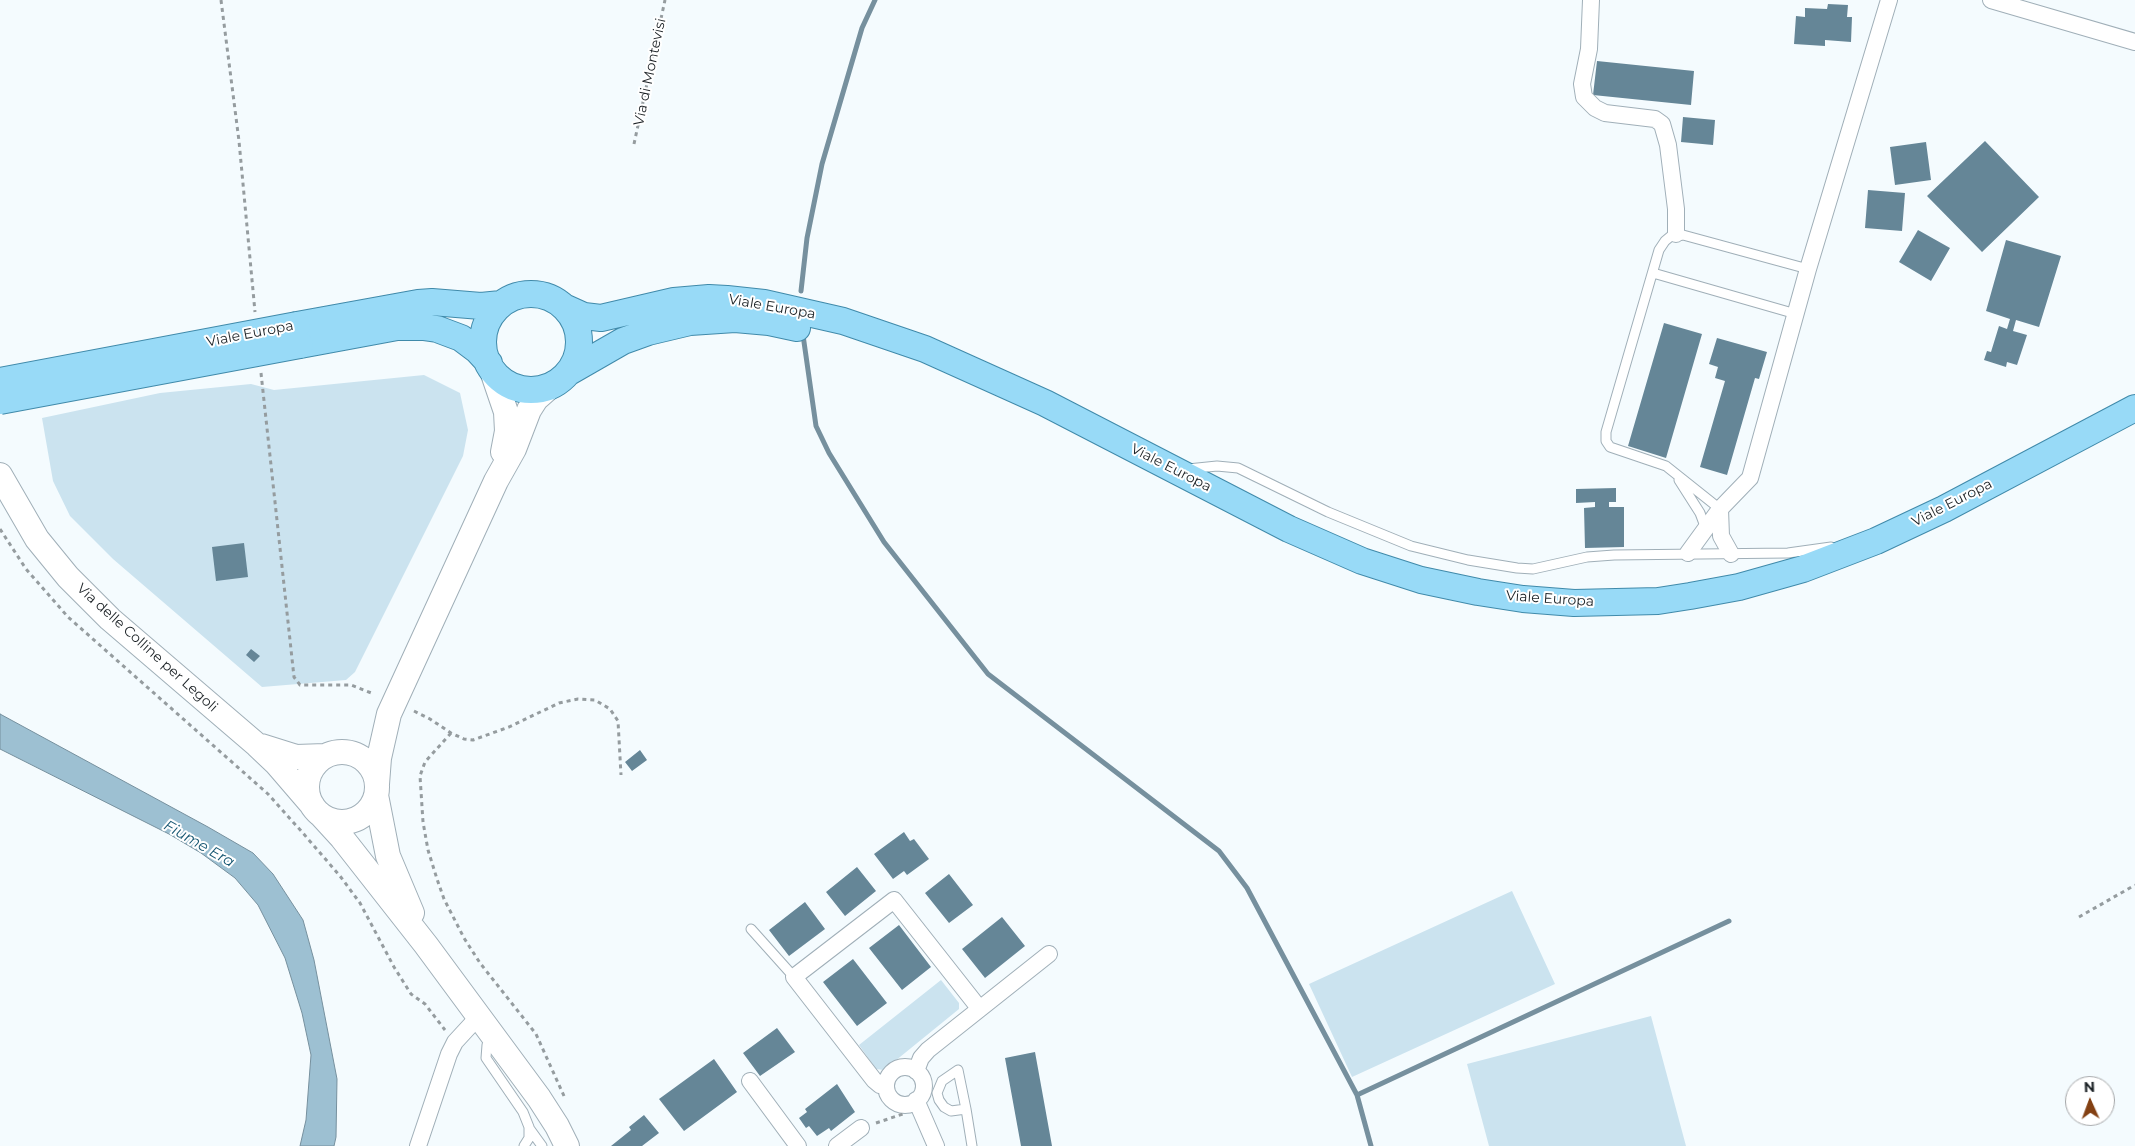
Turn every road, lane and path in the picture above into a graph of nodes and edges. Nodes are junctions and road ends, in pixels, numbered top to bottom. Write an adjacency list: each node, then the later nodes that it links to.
1 (221, 0): 14 (path)
2 (665, 0): 7 (path, Via di Montevisi)
3 (1590, 0): 8 (street)
4 (1889, 0): 9 (street)
5 (1991, 0): 6 (street)
6 (2135, 42)
7 (634, 144)
8 (1676, 234): 9 (lane); 10 (lane)
9 (1808, 269): 13 (street)
10 (1653, 273): 13 (lane); 23 (lane)
11 (502, 304): 12 (main road, Viale Europa); 15 (main road, Viale Europa); 16 (main road)
12 (564, 307): 18 (main road, Viale Europa); 19 (main road)
13 (1796, 314): 27 (street)
14 (256, 317)
15 (298, 335): 16 (main road, Viale Europa); 20 (main road, Viale Europa, bridge); 21 (main road, Viale Europa, bridge)
16 (490, 366): 19 (main road, Viale Europa); 26 (street)
17 (261, 367): 33 (path)
18 (972, 372): 19 (main road, Viale Europa); 24 (main road, Viale Europa)
19 (561, 378): 26 (street)
20 (0, 381)
21 (0, 401)
22 (2135, 408): 30 (main road, Viale Europa)
23 (1672, 469): 27 (lane); 28 (lane)
24 (1177, 471): 30 (main road, Viale Europa); 31 (lane)
25 (0, 475): 37 (street, Via delle Colline per Legoli)
26 (496, 481): 35 (street)
27 (1720, 509): 28 (street); 32 (street)
28 (1706, 528): 31 (street)
29 (0, 529): 51 (path)
30 (1876, 541): 32 (lane)
31 (1688, 553): 32 (lane)
32 (1731, 554)
33 (374, 694)
34 (414, 711): 36 (path)
35 (390, 714): 38 (street); 40 (street)
36 (451, 734): 39 (path); 55 (path)
37 (257, 745): 38 (street); 41 (street, Via delle Colline per Legoli)
38 (330, 754): 40 (street); 41 (street)
39 (621, 775)
40 (376, 790): 41 (street); 45 (street)
41 (316, 810): 45 (street, Via delle Colline per Legoli)
42 (2135, 885): 43 (path)
43 (2079, 917)
44 (751, 930): 47 (lane)
45 (426, 944): 49 (street)
46 (1050, 954): 48 (street)
47 (794, 977): 48 (street); 54 (street)
48 (979, 1008): 52 (street)
49 (479, 1016): 50 (street); 51 (street)
50 (494, 1038): 58 (lane); 63 (street)
51 (455, 1042): 60 (street)
52 (916, 1071): 54 (street); 56 (street)
53 (750, 1081): 64 (street)
54 (886, 1086): 56 (street)
55 (566, 1101)
56 (918, 1105): 59 (path); 66 (street)
57 (966, 1109): 57 (lane); 67 (lane)
58 (529, 1127): 61 (lane); 62 (lane)
59 (861, 1128): 65 (street)
60 (418, 1146)
61 (524, 1146)
62 (542, 1146)
63 (567, 1146)
64 (798, 1146)
65 (837, 1146)
66 (936, 1146)
67 (972, 1146)

